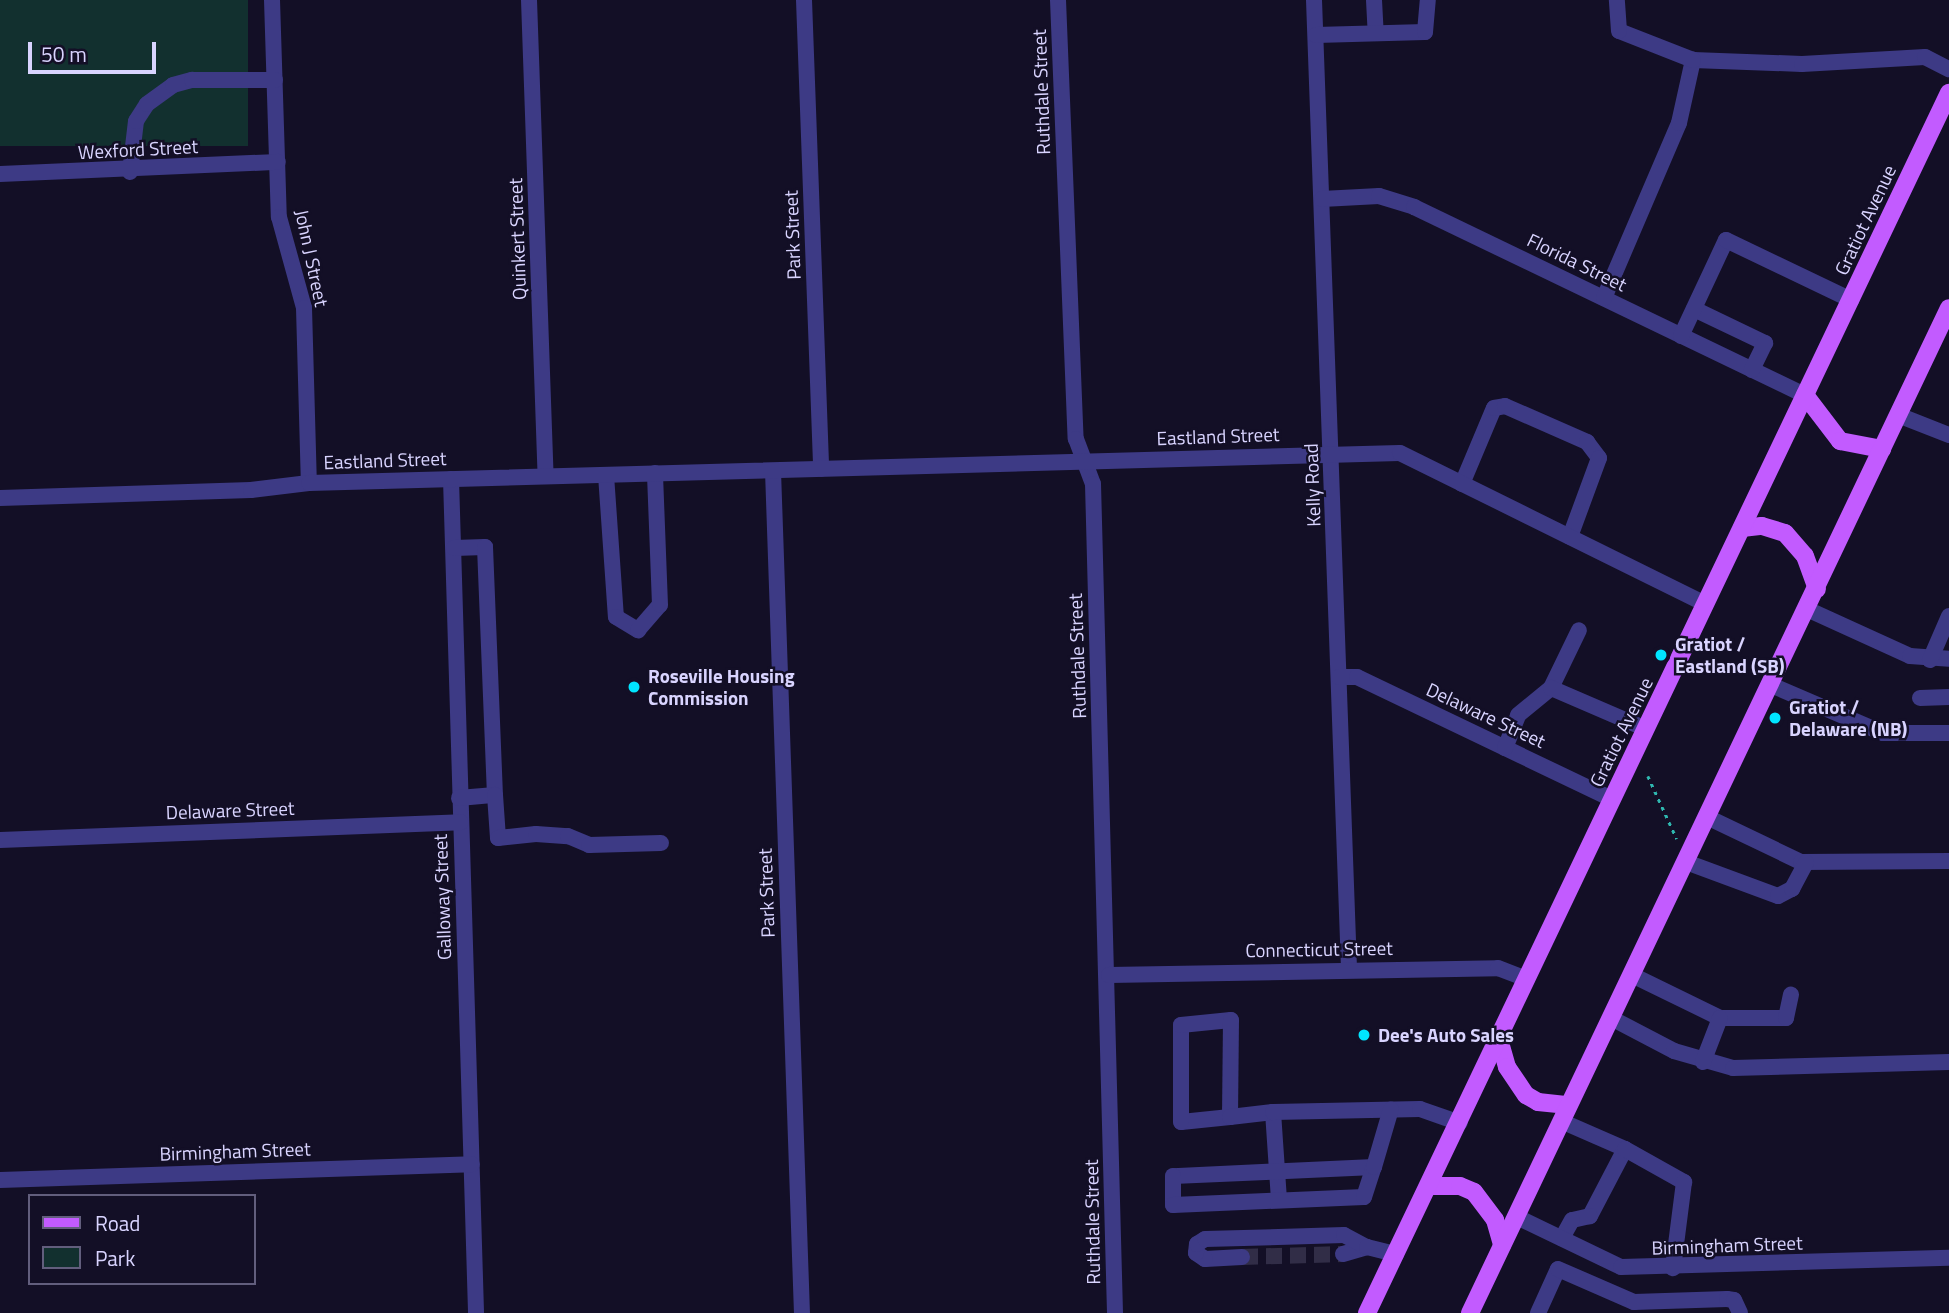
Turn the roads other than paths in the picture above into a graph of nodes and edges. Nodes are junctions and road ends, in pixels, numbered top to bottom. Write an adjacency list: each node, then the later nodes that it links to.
1 (272, 0): 13 (street, John J Street)
2 (529, 0): 35 (street, Quinkert Street)
3 (804, 0): 31 (street, Park Street)
4 (1058, 0): 30 (street, Ruthdale Street)
5 (1314, 0): 10 (street, Kelly Road)
6 (1374, 0): 9 (street)
7 (1429, 0): 9 (street)
8 (1617, 0): 11 (street)
9 (1376, 33): 10 (street)
10 (1316, 35): 18 (street, Kelly Road)
11 (1693, 60): 12 (street); 19 (street)
12 (1949, 69)
13 (275, 80): 15 (street, John J Street); 16 (street)
14 (1949, 93): 20 (main road, Gratiot Avenue)
15 (278, 162): 16 (street, Wexford Street); 37 (street, John J Street)
16 (130, 172): 17 (street, Wexford Street)
17 (0, 174)
18 (1322, 199): 19 (street, Florida Street); 29 (street, Kelly Road)
19 (1604, 298): 23 (street, Florida Street)
20 (1851, 300): 21 (street); 25 (main road, Gratiot Avenue)
21 (1694, 309): 23 (street); 24 (street)
22 (1949, 309): 26 (main road)
23 (1681, 336): 24 (street, Florida Street)
24 (1752, 370): 25 (street, Florida Street)
25 (1805, 396): 28 (main road); 40 (main road, Gratiot Avenue)
26 (1898, 415): 27 (street); 28 (main road)
27 (1949, 435)
28 (1882, 449): 43 (main road)
29 (1332, 454): 30 (street, Eastland Street); 38 (street, Eastland Street); 50 (street, Kelly Road)
30 (1084, 462): 31 (street, Eastland Street); 69 (street, Ruthdale Street)
31 (821, 469): 32 (street, Eastland Street)
32 (773, 471): 33 (street, Eastland Street); 100 (street, Park Street)
33 (655, 474): 34 (street, Eastland Street); 34 (street)
34 (606, 475): 35 (street, Eastland Street)
35 (546, 476): 36 (street, Eastland Street)
36 (451, 479): 37 (street, Eastland Street); 42 (street, Galloway Street)
37 (309, 483): 39 (street, Eastland Street)
38 (1462, 484): 41 (street, Eastland Street); 41 (street)
39 (0, 498)
40 (1742, 528): 43 (main road); 44 (main road, Gratiot Avenue)
41 (1570, 537): 44 (street, Eastland Street)
42 (454, 548): 58 (street); 59 (street, Galloway Street)
43 (1817, 589): 45 (main road)
44 (1706, 604): 55 (main road, Gratiot Avenue)
45 (1808, 610): 49 (street); 51 (main road)
46 (1949, 616): 49 (street)
47 (1579, 630): 52 (street)
48 (1949, 659): 49 (street)
49 (1930, 660)
50 (1339, 677): 57 (street, Delaware Street); 68 (street, Kelly Road)
51 (1771, 685): 56 (street); 61 (main road)
52 (1551, 688): 55 (street); 57 (street)
53 (1949, 697): 54 (street)
54 (1920, 698)
55 (1646, 729): 60 (main road, Gratiot Avenue)
56 (1949, 733)
57 (1505, 748): 60 (street, Delaware Street)
58 (495, 795): 59 (street); 64 (street)
59 (459, 798): 62 (street, Galloway Street)
60 (1612, 799): 71 (main road, Gratiot Avenue)
61 (1707, 817): 66 (main road); 67 (street)
62 (461, 822): 63 (street, Delaware Street); 84 (street, Galloway Street)
63 (0, 840)
64 (661, 843)
65 (1949, 861): 67 (street)
66 (1686, 862): 67 (street); 70 (main road)
67 (1806, 863)
68 (1349, 969): 69 (street, Connecticut Street); 71 (street, Connecticut Street)
69 (1109, 975): 101 (street, Ruthdale Street)
70 (1632, 975): 73 (main road); 74 (street)
71 (1527, 979): 75 (main road, Gratiot Avenue)
72 (1791, 995): 74 (street)
73 (1611, 1018): 76 (street); 80 (main road)
74 (1720, 1018): 76 (street)
75 (1499, 1039): 80 (main road); 82 (main road, Gratiot Avenue)
76 (1703, 1062): 77 (street)
77 (1949, 1062)
78 (1391, 1109): 79 (street); 82 (street); 85 (street)
79 (1273, 1112): 81 (street); 86 (street)
80 (1565, 1113): 83 (street); 90 (main road)
81 (1230, 1117): 81 (street)
82 (1460, 1123): 88 (main road, Gratiot Avenue)
83 (1625, 1149): 91 (street); 98 (street)
84 (472, 1164): 87 (street, Birmingham Street); 99 (street, Galloway Street)
85 (1374, 1167): 86 (street); 89 (street)
86 (1277, 1171): 89 (street); 89 (street)
87 (0, 1180)
88 (1430, 1186): 92 (main road); 95 (main road, Gratiot Avenue)
89 (1279, 1200)
90 (1517, 1217): 91 (street, Birmingham Street); 92 (main road)
91 (1562, 1238): 98 (street, Birmingham Street)
92 (1502, 1245): 103 (main road)
93 (1367, 1248): 94 (street); 95 (street); 96 (street)
94 (1343, 1254)
95 (1396, 1254): 102 (main road, Gratiot Avenue)
96 (1242, 1256)
97 (1949, 1258): 98 (street, Birmingham Street)
98 (1672, 1268)
99 (476, 1313)
100 (802, 1313)
101 (1115, 1313)
102 (1367, 1313)
103 (1470, 1313)
104 (1538, 1313): 105 (street)
105 (1740, 1313)

